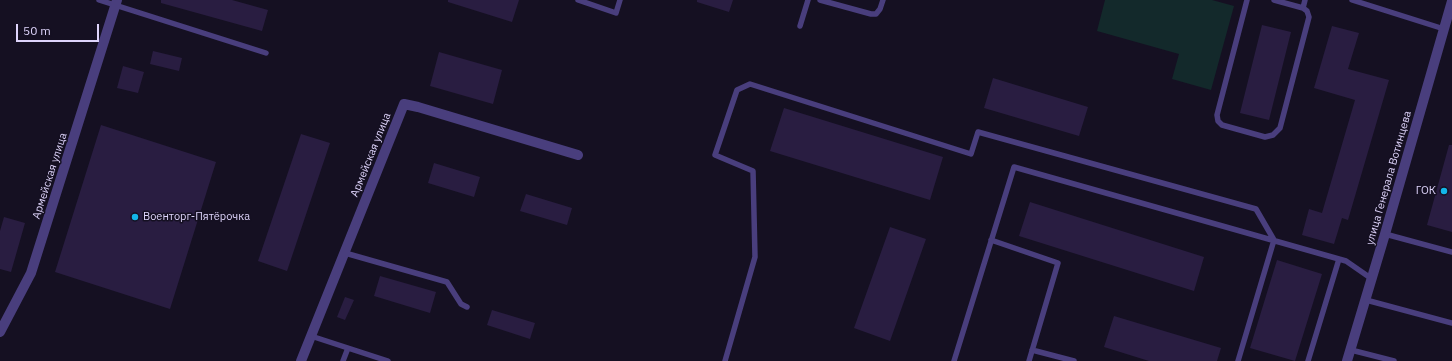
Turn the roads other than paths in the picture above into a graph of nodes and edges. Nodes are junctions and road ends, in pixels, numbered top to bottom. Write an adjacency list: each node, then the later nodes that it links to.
1 (99, 0): 12 (lane)
2 (578, 0): 3 (lane)
3 (620, 0)
4 (808, 0): 14 (lane)
5 (820, 0): 6 (lane)
6 (882, 0)
7 (1247, 0): 13 (lane)
8 (1274, 0): 13 (lane)
9 (1305, 0): 13 (lane)
10 (1352, 0): 15 (lane)
11 (1452, 1): 15 (street, улица Генерала Вотинцева)
12 (116, 2): 16 (lane); 28 (street, Армейская улица)
13 (1303, 8)
14 (800, 26)
15 (1444, 29): 18 (street, улица Генерала Вотинцева)
16 (266, 53)
17 (578, 155): 22 (street, Армейская улица)
18 (1385, 234): 21 (lane); 24 (street, улица Генерала Вотинцева)
19 (991, 240): 20 (lane); 31 (lane); 37 (lane)
20 (1274, 240): 23 (lane); 36 (lane); 40 (lane)
21 (1452, 252)
22 (345, 253): 26 (lane); 29 (street, Армейская улица)
23 (1339, 259): 24 (lane); 41 (lane)
24 (1372, 279): 25 (street, улица Генерала Вотинцева)
25 (1366, 300): 27 (lane); 32 (street, улица Генерала Вотинцева)
26 (467, 307)
27 (1452, 323)
28 (0, 332)
29 (311, 336): 30 (lane); 33 (street, Армейская улица)
30 (348, 348): 34 (lane); 35 (lane)
31 (1032, 350): 38 (lane); 39 (lane)
32 (1351, 350): 42 (street, улица Генерала Вотинцева); 43 (lane)
33 (302, 361)
34 (343, 361)
35 (388, 361)
36 (725, 361)
37 (954, 361)
38 (1029, 361)
39 (1074, 361)
40 (1238, 361)
41 (1308, 361)
42 (1347, 361)
43 (1394, 361)

